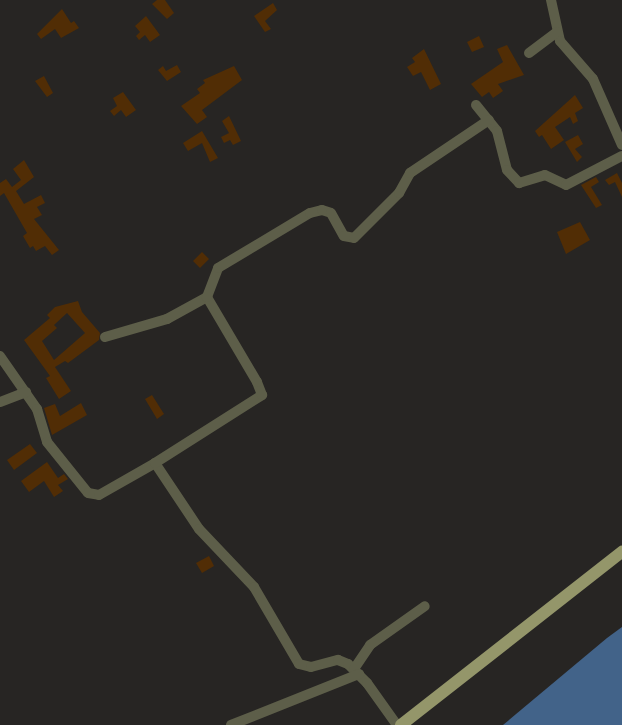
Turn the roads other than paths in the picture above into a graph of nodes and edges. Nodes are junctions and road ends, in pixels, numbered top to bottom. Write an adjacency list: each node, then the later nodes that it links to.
1 (550, 0): 2 (street)
2 (557, 32): 3 (street); 6 (street)
3 (529, 52)
4 (476, 105): 5 (street)
5 (489, 120): 7 (street); 8 (street)
6 (622, 145)
7 (622, 156)
8 (207, 297): 9 (street); 13 (street)
9 (105, 337)
10 (0, 356): 11 (street)
11 (26, 392): 12 (street); 13 (street)
12 (0, 402)
13 (155, 462): 16 (street)
14 (622, 552): 19 (main road)
15 (425, 606): 16 (street)
16 (356, 672): 17 (street); 18 (street)
17 (231, 725)
18 (397, 725)
19 (401, 725)

